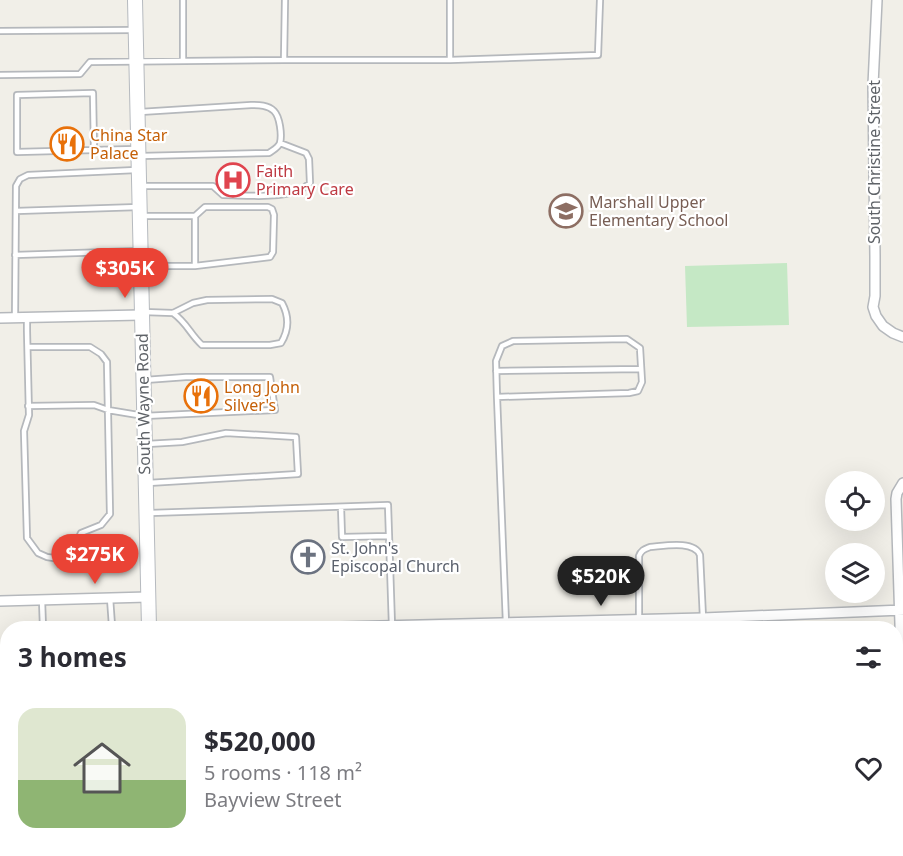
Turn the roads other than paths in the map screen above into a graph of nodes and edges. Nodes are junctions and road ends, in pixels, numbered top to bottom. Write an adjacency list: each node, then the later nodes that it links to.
1 (135, 0): 7 (main road, South Wayne Road)
2 (183, 0): 12 (lane)
3 (285, 0): 9 (lane)
4 (450, 0): 10 (lane)
5 (600, 0): 10 (lane)
6 (877, 0): 31 (street, South Christine Street)
7 (135, 30): 8 (lane); 11 (main road, South Wayne Road)
8 (0, 31)
9 (284, 60): 10 (lane); 12 (lane)
10 (450, 60)
11 (136, 62): 12 (lane); 13 (lane); 14 (main road, South Wayne Road)
12 (183, 62)
13 (0, 75)
14 (137, 113): 15 (lane); 17 (main road, South Wayne Road)
15 (280, 143): 17 (lane); 18 (lane)
16 (94, 150): 16 (lane); 17 (lane)
17 (138, 158): 18 (main road, South Wayne Road); 19 (lane)
18 (138, 186): 20 (main road, South Wayne Road)
19 (16, 212): 20 (lane); 23 (lane)
20 (139, 212): 21 (lane); 22 (main road, South Wayne Road)
21 (195, 216): 25 (lane); 25 (lane)
22 (140, 251): 23 (lane); 24 (main road, South Wayne Road)
23 (15, 255): 29 (lane)
24 (140, 266): 25 (lane); 26 (main road, South Wayne Road)
25 (195, 266)
26 (141, 313): 27 (lane); 30 (street); 35 (main road, South Wayne Road)
27 (173, 313): 27 (lane)
28 (0, 318): 29 (street)
29 (15, 318): 30 (street)
30 (27, 318): 32 (lane)
31 (903, 337)
32 (28, 347): 37 (lane); 38 (lane)
33 (641, 369): 34 (lane); 34 (lane); 36 (lane)
34 (496, 372): 36 (lane)
35 (143, 380): 39 (main road, South Wayne Road); 39 (lane)
36 (497, 397): 57 (lane)
37 (28, 406): 38 (lane); 38 (lane)
38 (108, 410): 39 (lane)
39 (144, 416): 40 (main road, South Wayne Road)
40 (144, 444): 41 (main road, South Wayne Road); 41 (lane)
41 (145, 483): 44 (main road, South Wayne Road)
42 (901, 485): 50 (street)
43 (341, 507): 44 (lane); 45 (lane); 45 (lane)
44 (146, 513): 46 (main road, South Wayne Road)
45 (389, 536): 56 (lane)
46 (148, 597): 47 (street); 55 (main road, South Wayne Road)
47 (110, 598): 48 (street); 54 (lane)
48 (42, 600): 49 (street); 53 (lane)
49 (0, 601)
50 (902, 610): 51 (street)
51 (703, 618): 52 (street); 52 (lane)
52 (639, 620): 58 (street)
53 (43, 621)
54 (112, 621)
55 (149, 621)
56 (392, 621)
57 (506, 621)
58 (595, 621)

